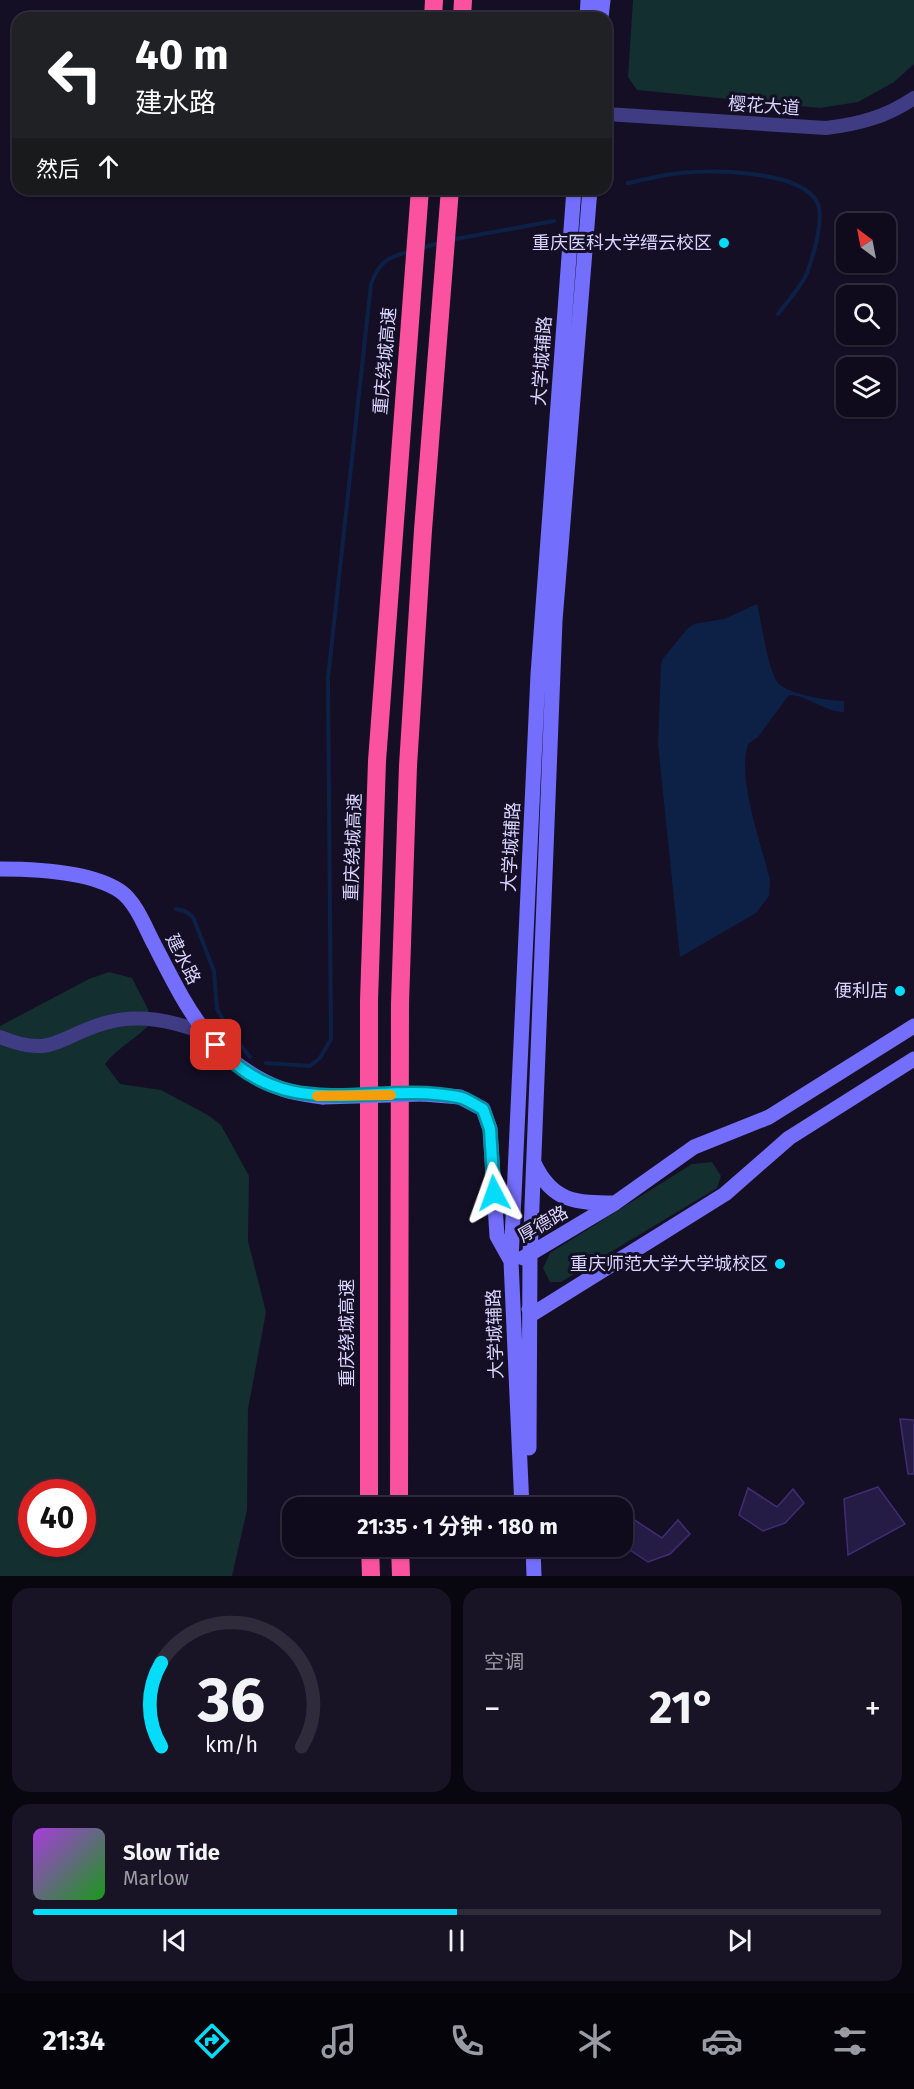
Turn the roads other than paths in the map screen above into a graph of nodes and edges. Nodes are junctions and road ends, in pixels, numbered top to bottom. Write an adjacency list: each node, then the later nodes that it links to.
1 (914, 98): 2 (street, 樱花大道)
2 (612, 114)
3 (420, 195): 17 (highway, 重庆绕城高速)
4 (449, 195): 18 (highway)
5 (574, 195): 15 (street, 大学城辅路)
6 (590, 195): 12 (street, 大学城辅路)
7 (0, 869): 9 (street, 建水路)
8 (914, 1026): 13 (street, 厚德路)
9 (205, 1033): 10 (street); 15 (street, 建水路, bridge)
10 (0, 1037)
11 (914, 1059): 16 (street)
12 (534, 1161): 13 (street); 14 (street, 大学城辅路)
13 (615, 1203): 14 (street, 厚德路)
14 (530, 1256): 15 (street, 厚德路); 16 (street, 大学城辅路)
15 (512, 1261): 16 (street, 厚德路); 19 (street, 大学城辅路)
16 (531, 1315): 20 (street, 大学城辅路)
17 (369, 1497)
18 (399, 1497)
19 (522, 1497)
20 (530, 1497)
21 (370, 1557): 25 (highway)
22 (400, 1557): 26 (highway)
23 (524, 1557): 27 (street)
24 (533, 1557): 28 (street)
25 (371, 1576)
26 (401, 1576)
27 (525, 1576)
28 (534, 1576)

